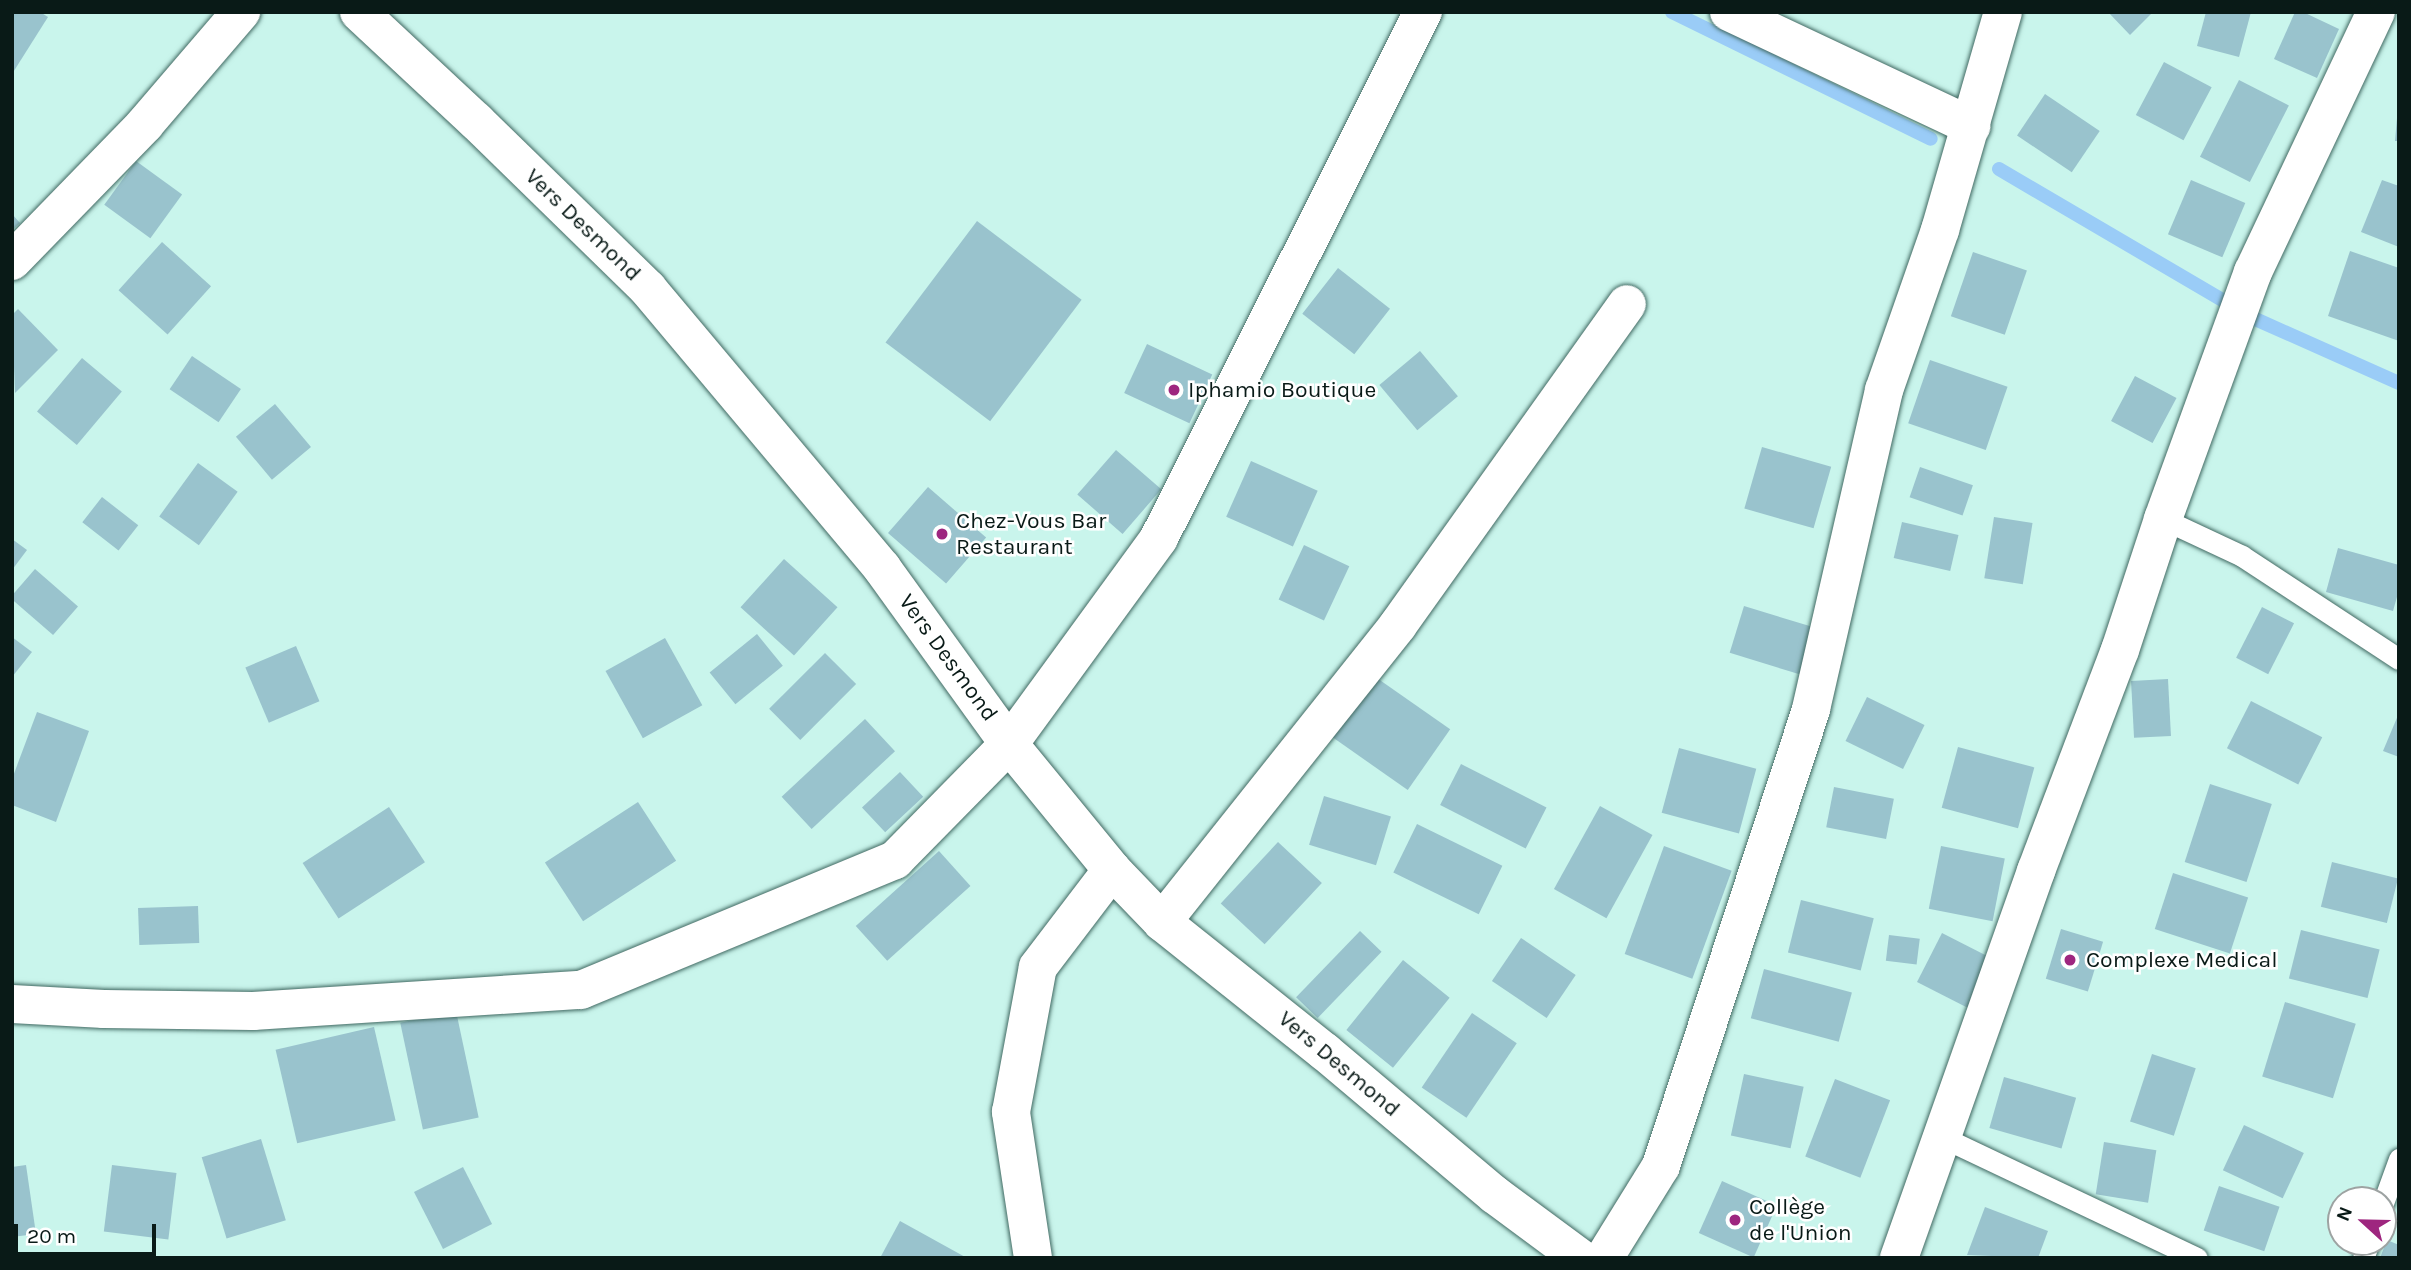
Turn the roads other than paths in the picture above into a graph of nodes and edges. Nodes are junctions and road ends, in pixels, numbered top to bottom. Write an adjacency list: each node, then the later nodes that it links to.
1 (241, 12): 8 (street)
2 (359, 12): 12 (street, Vers Desmond)
3 (1423, 12): 12 (street)
4 (1729, 12): 7 (street)
5 (2003, 12): 7 (street)
6 (2376, 12): 10 (street)
7 (1971, 126): 21 (street)
8 (12, 261)
9 (1627, 304): 14 (street)
10 (2163, 519): 11 (lane); 16 (street)
11 (2399, 659)
12 (1009, 744): 13 (street, Vers Desmond); 15 (street)
13 (1112, 870): 14 (street, Vers Desmond); 19 (street)
14 (1162, 922): 20 (street, Vers Desmond)
15 (12, 1004)
16 (1942, 1138): 22 (street); 23 (lane)
17 (2399, 1159): 18 (lane)
18 (2389, 1186)
19 (1033, 1258)
20 (1580, 1258)
21 (1604, 1258)
22 (1899, 1258)
23 (2197, 1258)

